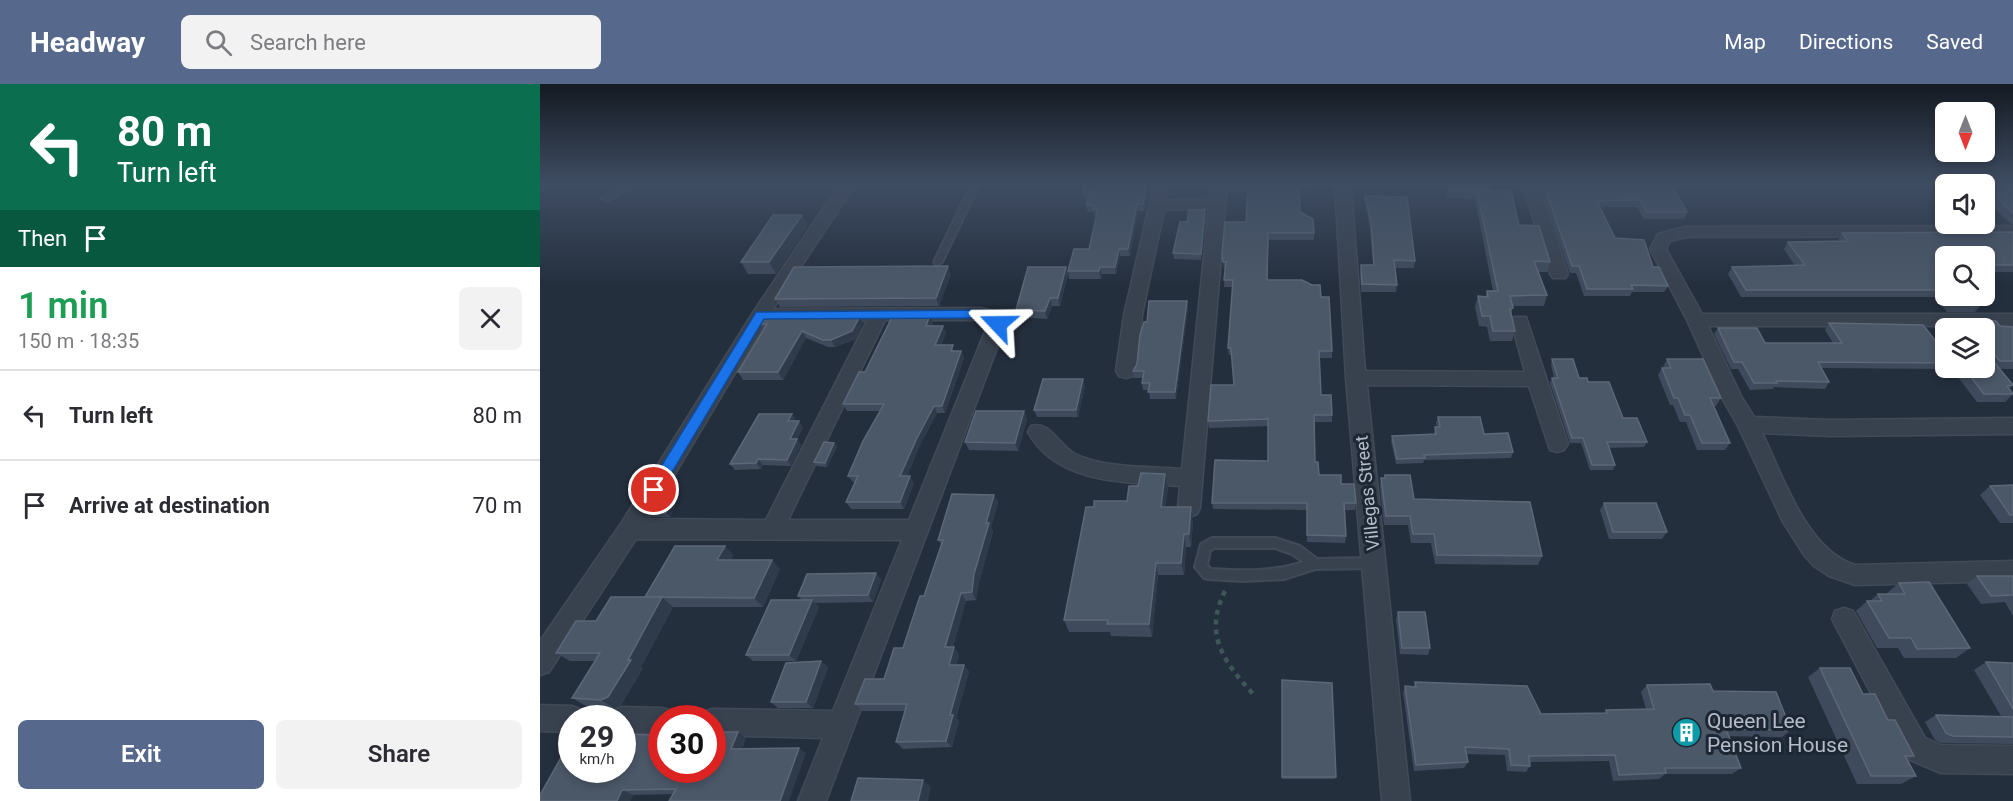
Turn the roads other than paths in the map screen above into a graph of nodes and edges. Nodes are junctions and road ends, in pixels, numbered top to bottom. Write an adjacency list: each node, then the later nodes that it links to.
1 (825, 218): 11 (street)
2 (959, 218): 8 (lane)
3 (1155, 218): 15 (street)
4 (1215, 218): 22 (street)
5 (1344, 218): 16 (street, Villegas Street)
6 (1542, 218): 9 (street)
7 (2013, 231): 12 (street)
8 (938, 262)
9 (1559, 274)
10 (879, 314): 11 (street); 24 (street); 26 (street)
11 (760, 315): 25 (street)
12 (1696, 320): 13 (street); 18 (street)
13 (2013, 320)
14 (1520, 321): 17 (street)
15 (1126, 371)
16 (1356, 378): 17 (street); 27 (street, Villegas Street)
17 (1537, 379): 21 (street)
18 (1748, 425): 19 (street); 29 (street)
19 (2013, 426)
20 (1038, 432): 22 (street)
21 (1557, 444)
22 (1191, 478): 23 (street)
23 (1189, 508)
24 (772, 528): 25 (street); 26 (street)
25 (630, 530): 31 (street)
26 (918, 530): 35 (street)
27 (1374, 563): 28 (lane); 38 (street, Villegas Street)
28 (1316, 564): 28 (lane)
29 (2013, 571)
30 (1844, 619): 36 (street)
31 (540, 663)
32 (540, 718): 33 (street)
33 (558, 719)
34 (726, 722): 35 (street)
35 (841, 725): 37 (street)
36 (2013, 760)
37 (812, 801)
38 (1396, 801)

